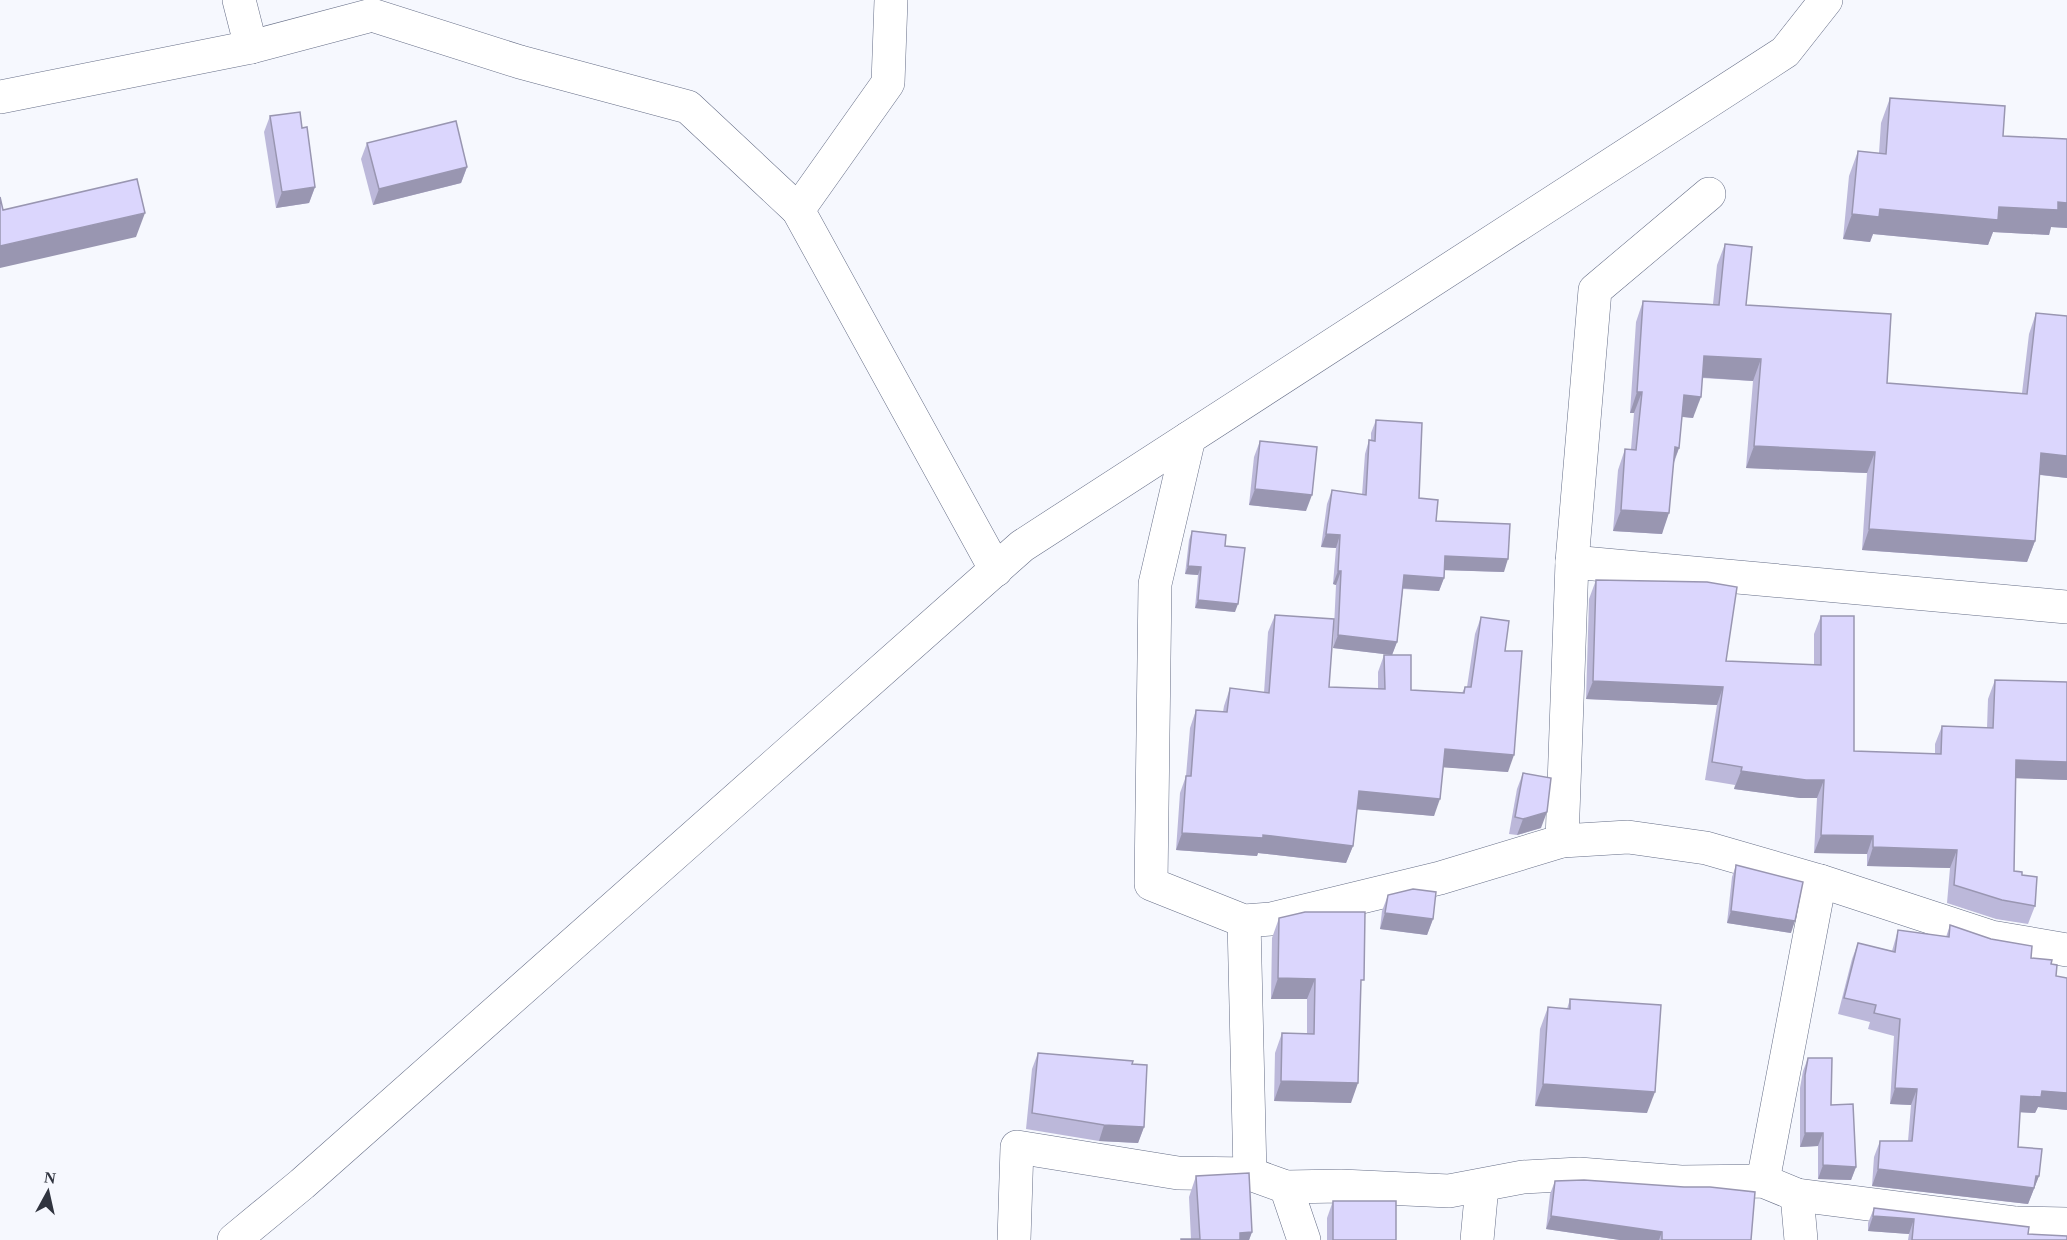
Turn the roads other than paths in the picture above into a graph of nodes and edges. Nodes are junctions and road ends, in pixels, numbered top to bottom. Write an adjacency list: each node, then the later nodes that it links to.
1 (239, 0): 4 (street)
2 (891, 0): 7 (street)
3 (1826, 0): 8 (street)
4 (251, 47): 5 (street); 7 (street)
5 (0, 97)
6 (1709, 194): 9 (street)
7 (798, 210): 10 (street)
8 (1189, 438): 10 (street); 14 (street)
9 (1572, 562): 11 (street); 12 (street)
10 (996, 570): 22 (street)
11 (2067, 607)
12 (1562, 841): 13 (street); 14 (street)
13 (1820, 881): 15 (street); 17 (street)
14 (1244, 921): 16 (street)
15 (2067, 950)
16 (1250, 1174): 19 (street); 23 (street)
17 (1763, 1181): 18 (street); 20 (street)
18 (1482, 1186): 19 (street); 25 (street)
19 (1286, 1187): 24 (street)
20 (1797, 1195): 21 (street); 26 (street)
21 (2067, 1224)
22 (234, 1240)
23 (1014, 1240)
24 (1304, 1240)
25 (1477, 1240)
26 (1801, 1240)

